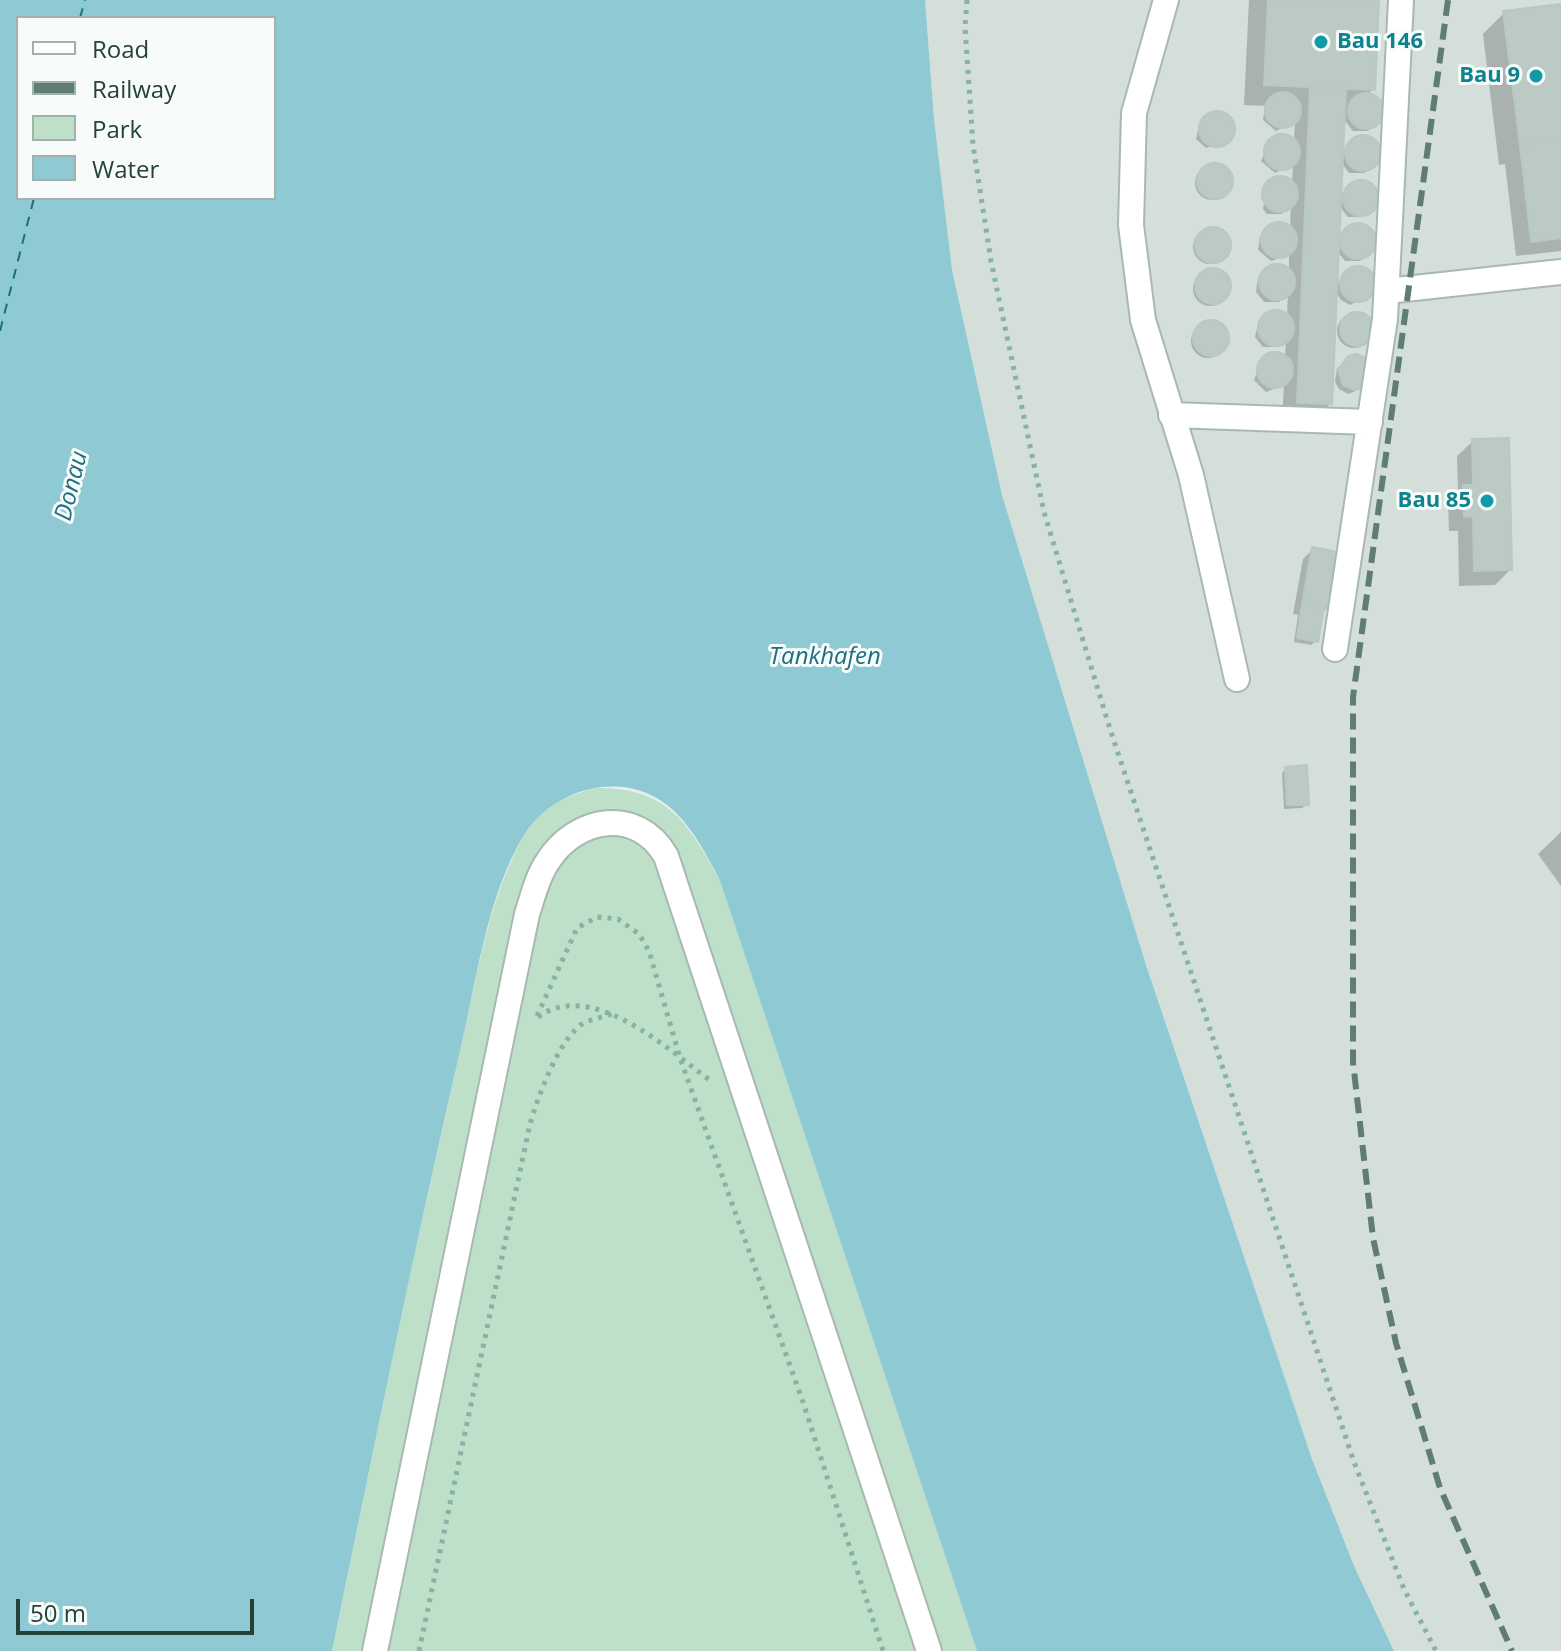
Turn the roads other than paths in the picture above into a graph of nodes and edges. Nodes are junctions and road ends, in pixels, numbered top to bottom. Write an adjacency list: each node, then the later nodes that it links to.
1 (1166, 0): 5 (lane)
2 (1401, 0): 4 (lane)
3 (1561, 272): 4 (lane)
4 (1387, 291): 6 (lane)
5 (1171, 415): 6 (lane); 8 (lane)
6 (1370, 422): 7 (lane)
7 (1335, 649)
8 (1237, 679)
9 (375, 1651): 10 (lane)
10 (929, 1651)

